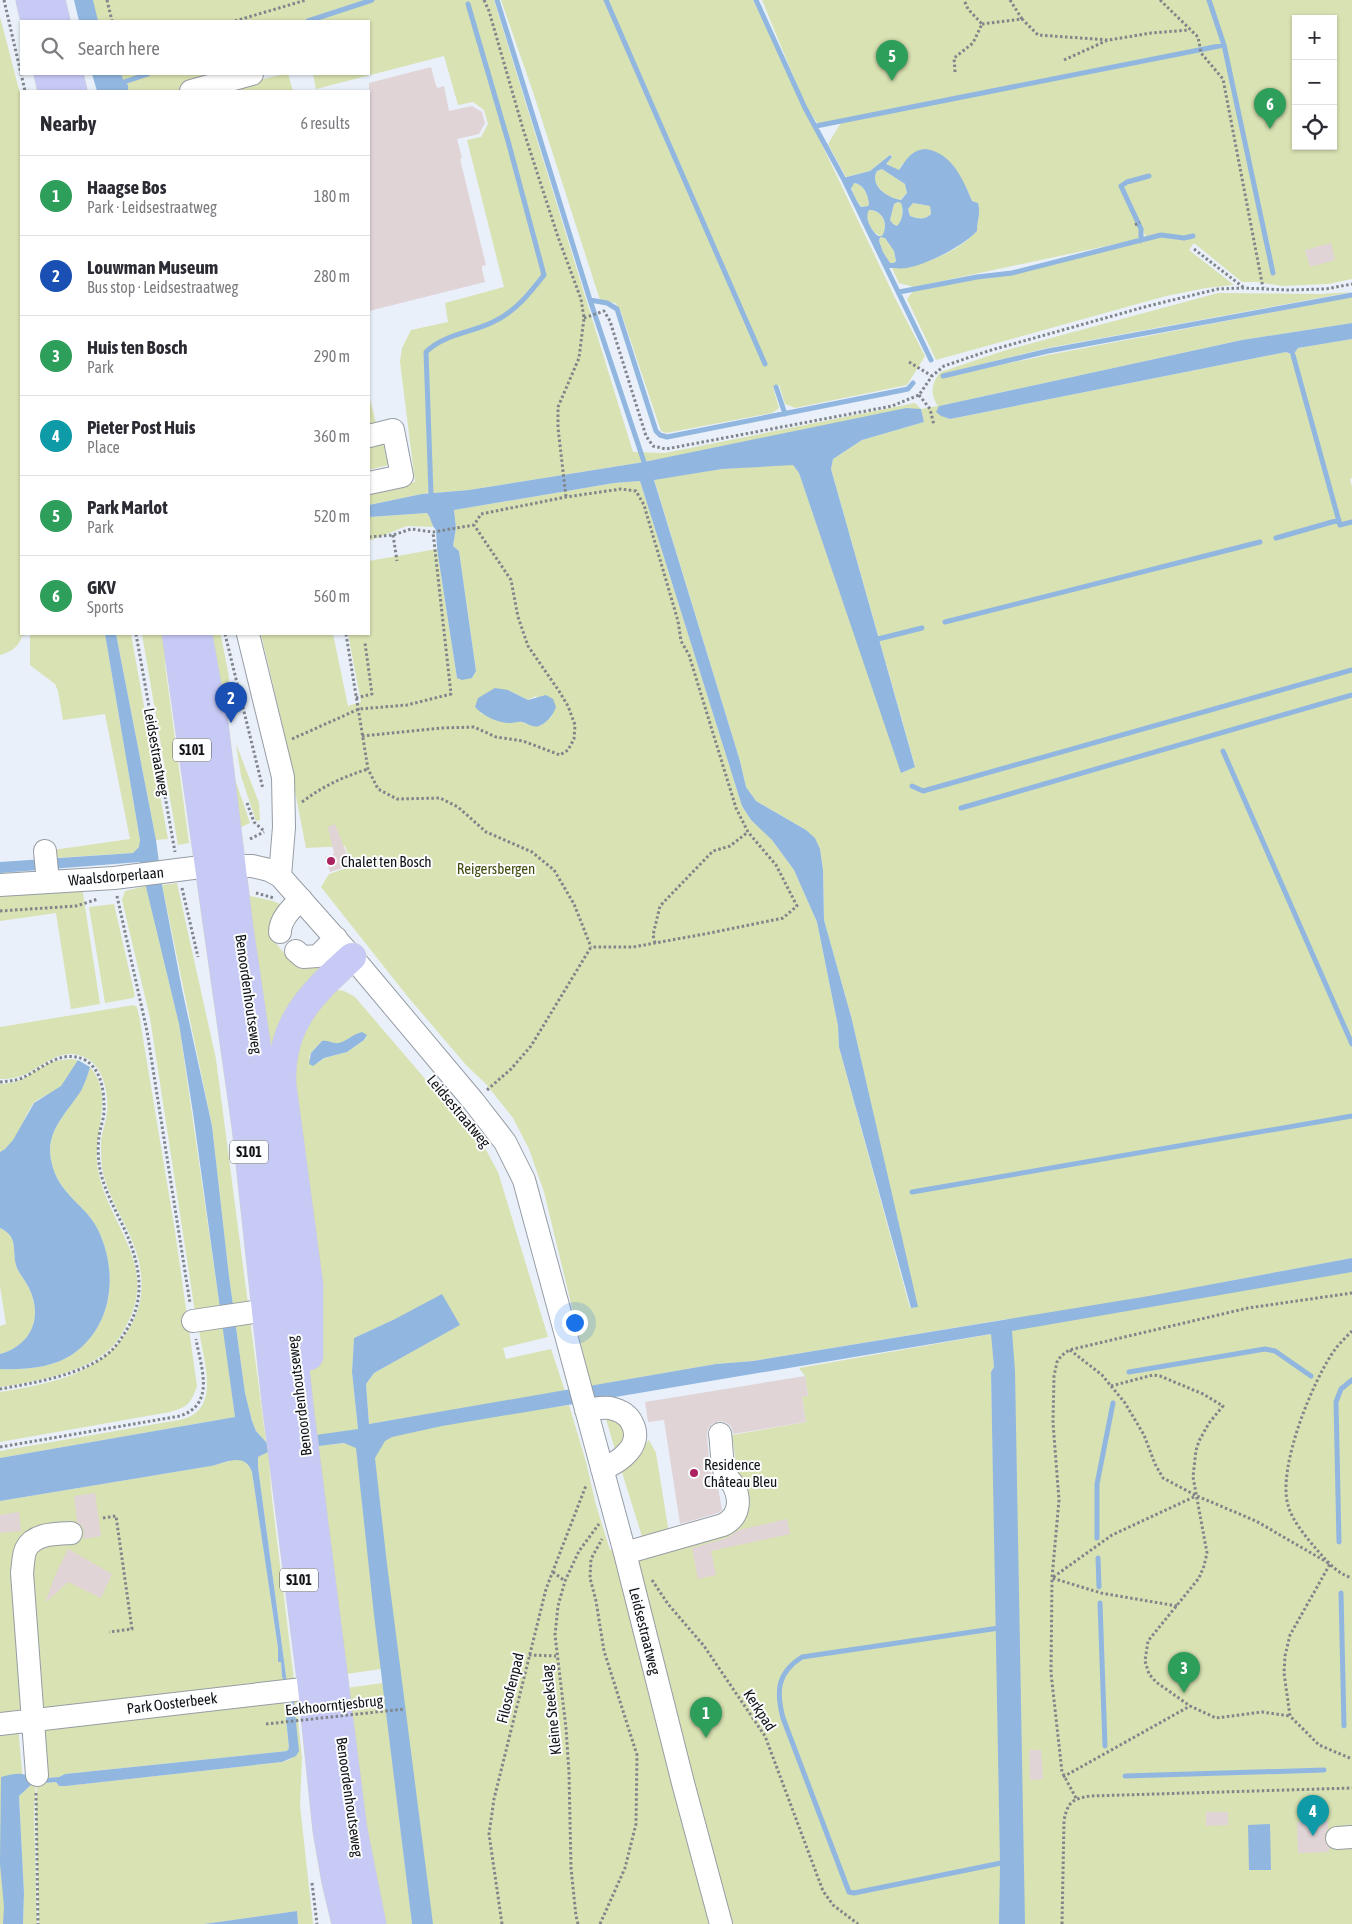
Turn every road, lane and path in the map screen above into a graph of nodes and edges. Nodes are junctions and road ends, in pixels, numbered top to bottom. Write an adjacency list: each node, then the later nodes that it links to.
1 (4, 0): 19 (path)
2 (30, 0): 11 (main road)
3 (51, 0): 12 (main road)
4 (107, 0): 13 (path)
5 (306, 0): 14 (path)
6 (484, 0): 35 (path)
7 (964, 0): 15 (path)
8 (1010, 0): 10 (path)
9 (1160, 0): 16 (path)
10 (1022, 19): 15 (path); 17 (path)
11 (35, 20)
12 (56, 20)
13 (112, 20)
14 (238, 20)
15 (982, 24): 20 (path)
16 (1190, 30): 17 (path); 34 (path)
17 (1109, 40): 18 (path)
18 (1064, 60)
19 (20, 69)
20 (955, 72)
21 (21, 75): 25 (path)
22 (48, 75): 26 (main road)
23 (69, 75): 27 (main road)
24 (248, 75): 28 (street)
25 (25, 90)
26 (52, 90)
27 (73, 90)
28 (195, 90)
29 (1140, 222): 30 (path)
30 (1135, 225)
31 (1194, 249): 33 (path)
32 (1352, 284): 34 (path)
33 (1243, 288): 34 (path); 37 (path)
34 (1263, 288)
35 (584, 318): 38 (path); 42 (path)
36 (909, 362): 37 (path)
37 (932, 376): 38 (path)
38 (918, 395): 39 (path)
39 (934, 425)
40 (370, 436): 41 (street)
41 (370, 483)
42 (566, 495): 43 (path); 62 (path)
43 (474, 525): 44 (path); 57 (path)
44 (434, 531): 45 (path); 56 (path)
45 (393, 535): 46 (path); 47 (path)
46 (370, 537)
47 (397, 561)
48 (136, 635): 64 (path, Leidsestraatweg)
49 (176, 635): 63 (main road, S101)
50 (198, 635): 63 (main road, S101)
51 (225, 635): 60 (path)
52 (248, 635): 58 (street)
53 (346, 635): 55 (path)
54 (365, 643): 55 (path)
55 (356, 698): 56 (path)
56 (359, 709): 57 (path); 58 (path)
57 (362, 736): 59 (path)
58 (276, 746): 65 (street)
59 (368, 769): 61 (path); 73 (path)
60 (262, 783)
61 (301, 803)
62 (748, 832): 72 (path); 72 (path)
63 (221, 866): 64 (street, Waalsdorperlaan); 65 (street, Leidsestraatweg); 79 (main road, Benoordenhoutseweg / S101); 87 (main road, Benoordenhoutseweg / S101)
64 (172, 871): 66 (street, Waalsdorperlaan)
65 (280, 876): 69 (street, Leidsestraatweg)
66 (124, 884): 67 (street, Waalsdorperlaan); 80 (path)
67 (0, 885)
68 (100, 898): 70 (path)
69 (301, 899): 71 (street); 74 (street, Leidsestraatweg)
70 (0, 911)
71 (280, 932)
72 (655, 943): 73 (path)
73 (591, 947): 77 (path)
74 (344, 948): 75 (street); 77 (street, Leidsestraatweg); 87 (main road)
75 (296, 951)
76 (0, 1082): 84 (path)
77 (474, 1102): 85 (street, Leidsestraatweg)
78 (1352, 1293): 82 (path)
79 (256, 1312): 80 (street); 87 (main road, Benoordenhoutseweg / S101)
80 (201, 1320): 88 (path)
81 (1352, 1331): 95 (path)
82 (1070, 1350): 83 (path); 97 (path)
83 (1111, 1386): 90 (path); 90 (path)
84 (0, 1389)
85 (586, 1410): 89 (street, Leidsestraatweg); 89 (street)
86 (720, 1434): 94 (street)
87 (294, 1438): 105 (main road, Benoordenhoutseweg / S101); 119 (main road, Benoordenhoutseweg / S101)
88 (0, 1447)
89 (602, 1469): 91 (street, Leidsestraatweg); 96 (path, Filosofenpad)
90 (1197, 1496): 95 (path); 97 (path); 101 (path)
91 (614, 1513): 94 (street, Leidsestraatweg); 100 (path, Kleine Steekslag); 122 (path)
92 (103, 1518): 102 (path)
93 (71, 1533): 109 (street)
94 (625, 1553): 123 (street, Leidsestraatweg)
95 (1330, 1564): 98 (path); 108 (path)
96 (553, 1572): 100 (path); 103 (path, Filosofenpad)
97 (1052, 1578): 101 (path); 113 (path)
98 (1352, 1578)
99 (652, 1580): 124 (path, Kerkpad)
100 (565, 1581): 104 (path, Kleine Steekslag)
101 (1177, 1606): 106 (path)
102 (109, 1632)
103 (529, 1656): 104 (path); 120 (path, Filosofenpad)
104 (556, 1656): 121 (path, Kleine Steekslag)
105 (296, 1689): 109 (street, Park Oosterbeek); 118 (main road, Benoordenhoutseweg / S101)
106 (1190, 1706): 108 (path); 113 (path)
107 (404, 1709): 111 (path, Eekhoorntjesbrug, bridge)
108 (1290, 1716): 112 (path)
109 (33, 1720): 110 (street, Park Oosterbeek); 114 (street)
110 (0, 1724)
111 (266, 1724)
112 (1352, 1759)
113 (1063, 1777): 116 (path)
114 (37, 1780): 117 (path)
115 (1352, 1788): 116 (path)
116 (1076, 1798): 125 (path)
117 (38, 1924)
118 (346, 1924)
119 (372, 1924)
120 (502, 1924)
121 (578, 1924)
122 (600, 1924)
123 (721, 1924)
124 (858, 1924)
125 (1062, 1924)

